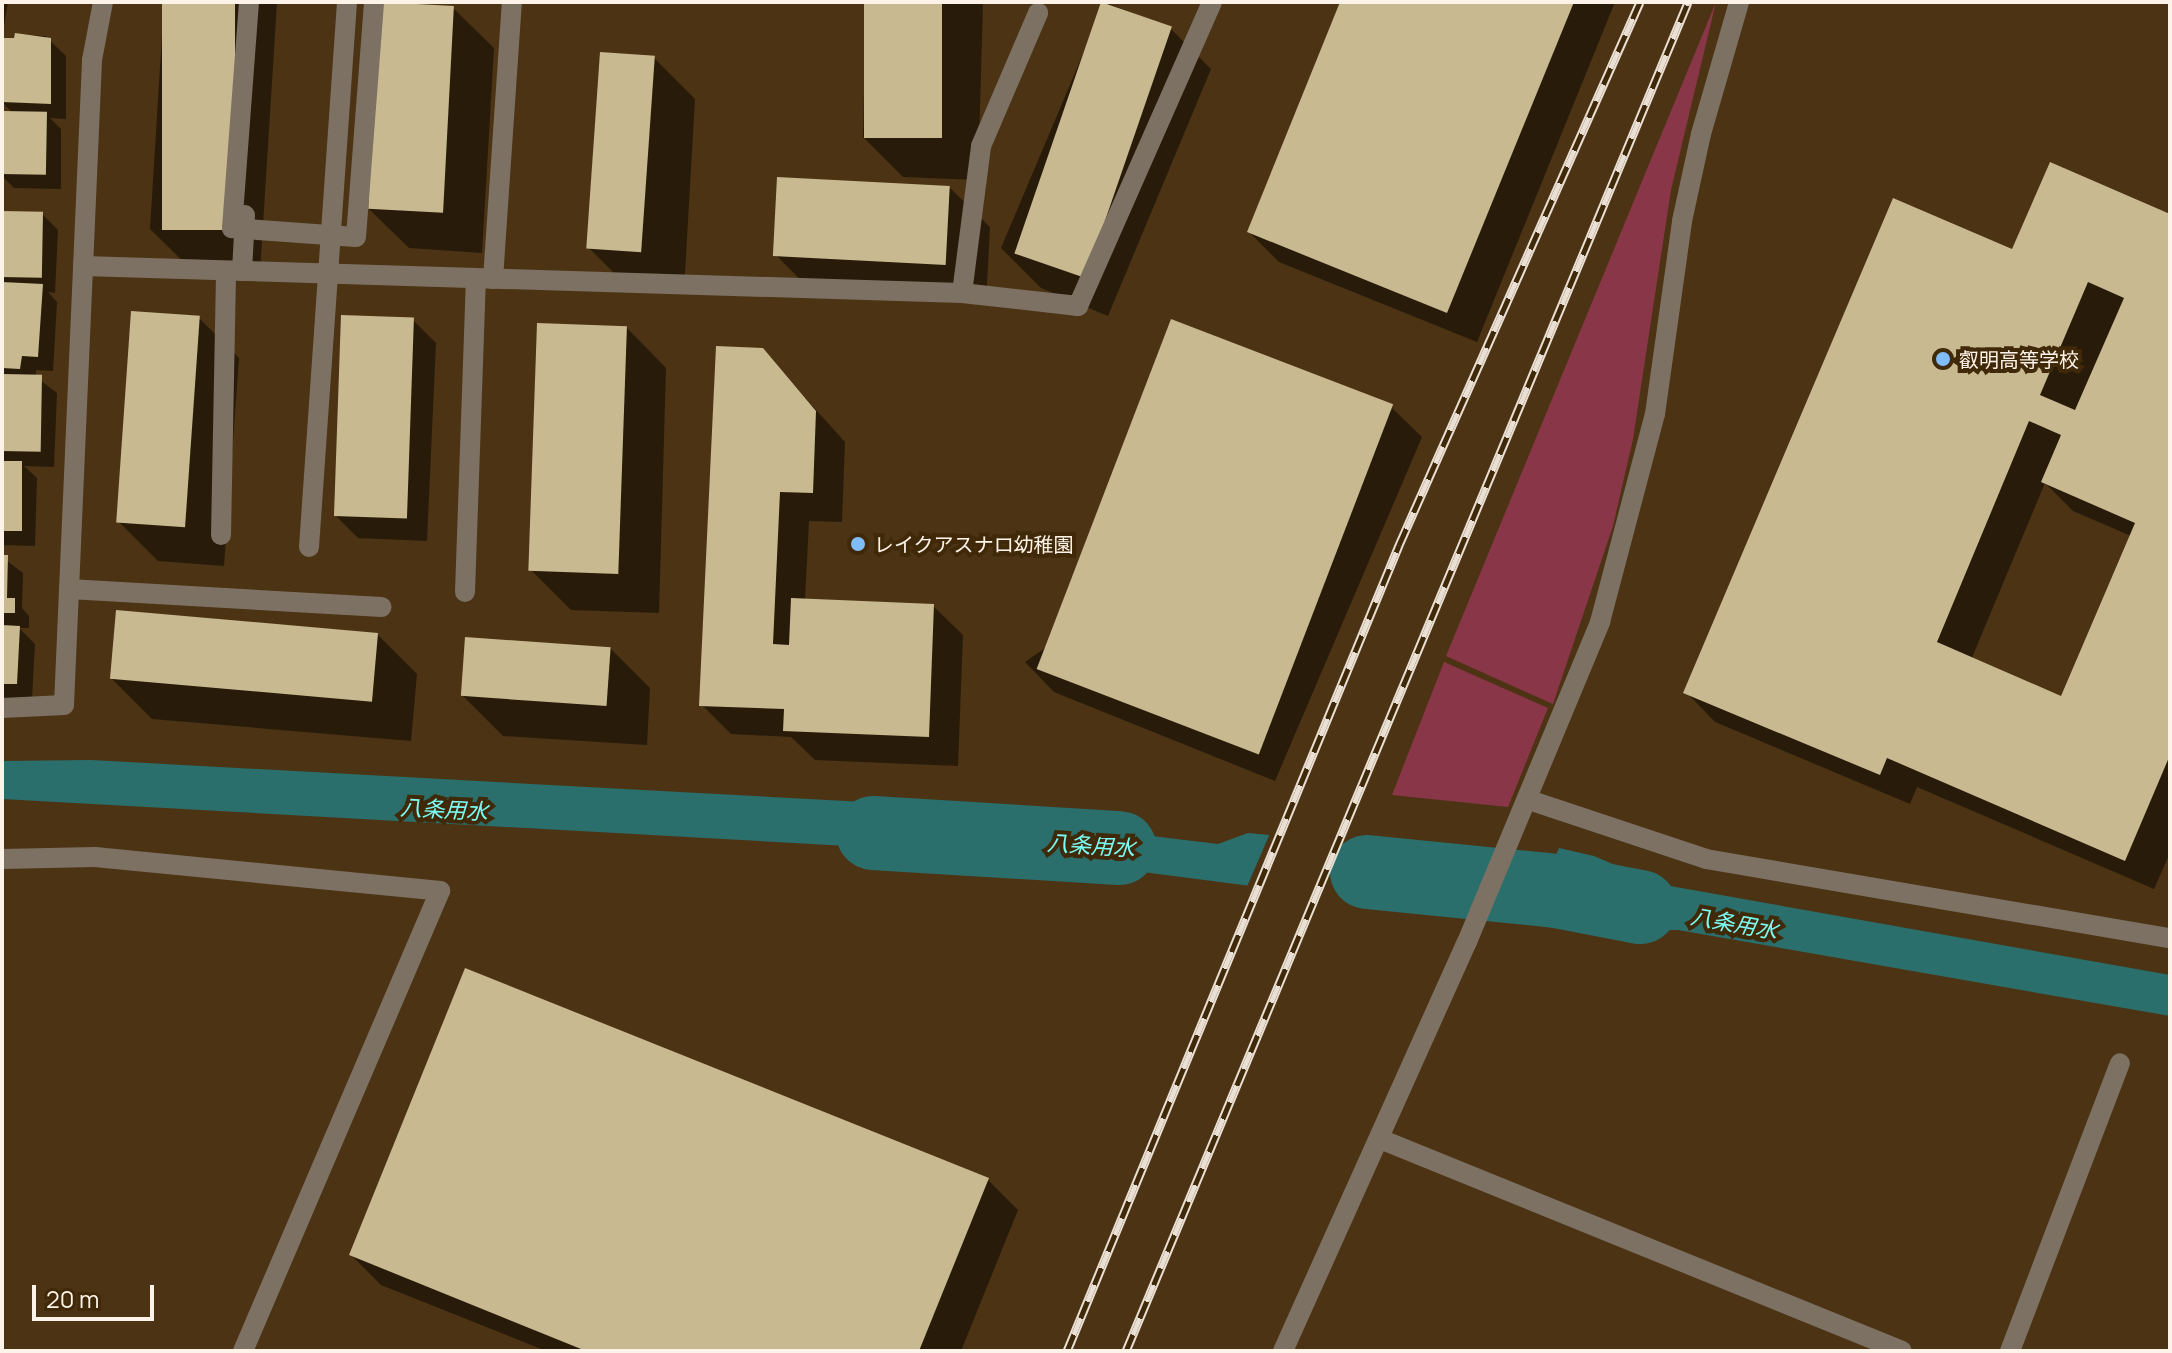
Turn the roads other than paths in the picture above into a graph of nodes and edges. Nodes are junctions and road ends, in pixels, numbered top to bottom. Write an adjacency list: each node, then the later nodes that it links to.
1 (103, 2): 12 (street)
2 (249, 2): 10 (street)
3 (258, 2): 10 (street)
4 (347, 2): 11 (street)
5 (374, 2): 11 (street)
6 (512, 2): 15 (street)
7 (1212, 2): 16 (street)
8 (1739, 2): 23 (street)
9 (1038, 13): 16 (street)
10 (244, 229): 11 (street); 13 (street)
11 (334, 236): 14 (street)
12 (83, 266): 13 (street); 19 (street)
13 (234, 271): 14 (street); 17 (street)
14 (332, 274): 15 (street); 18 (street)
15 (485, 279): 16 (street); 20 (street)
16 (962, 293)
17 (221, 535)
18 (309, 547)
19 (69, 589): 21 (street); 22 (street)
20 (465, 592)
21 (381, 607)
22 (2, 708)
23 (1529, 800): 25 (street); 27 (street)
24 (2, 859): 28 (street)
25 (2170, 938)
26 (2120, 1063): 31 (street)
27 (1380, 1139): 29 (street); 30 (street)
28 (243, 1351)
29 (1283, 1351)
30 (1902, 1351)
31 (2010, 1351)

